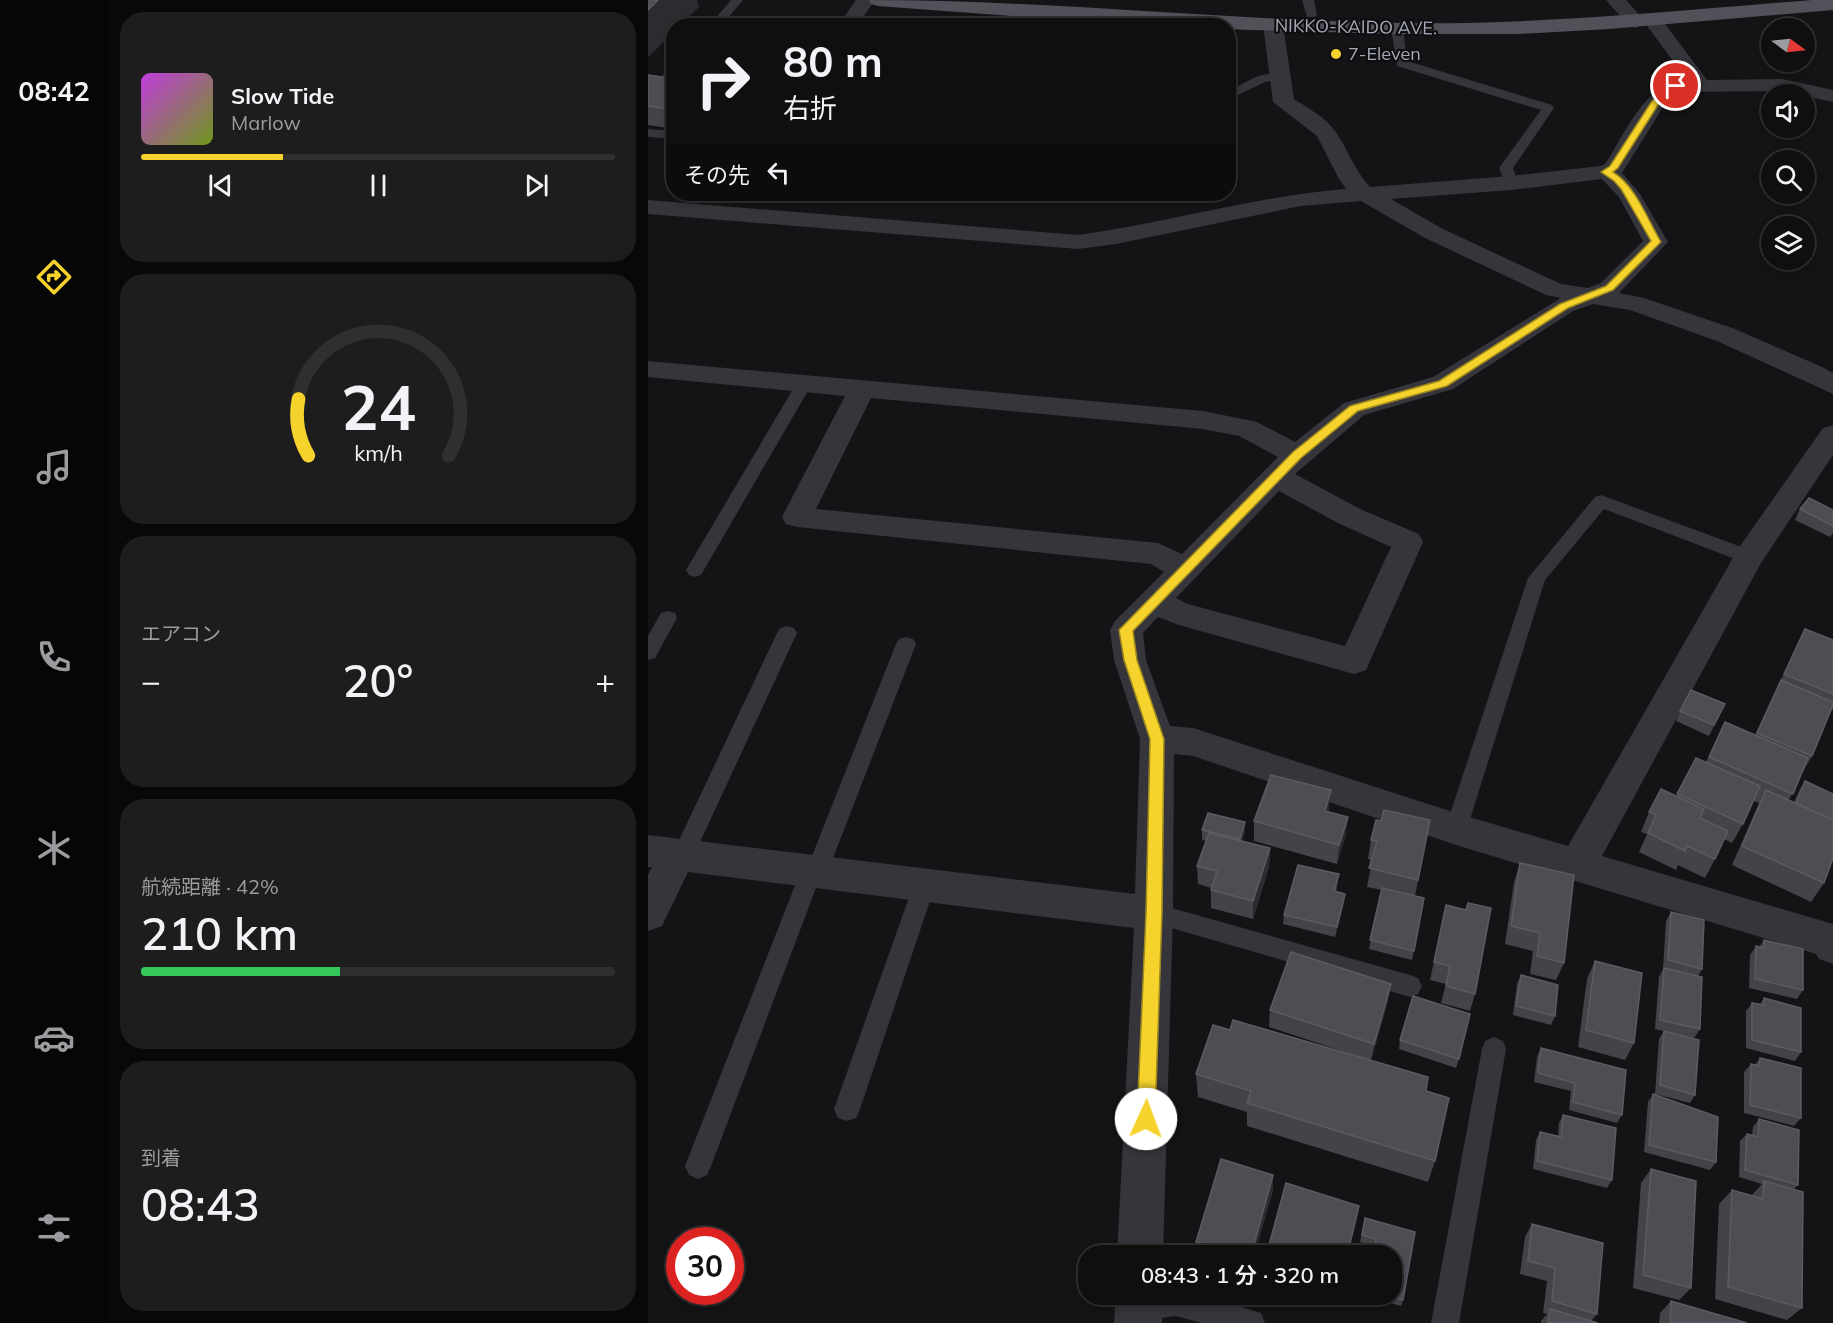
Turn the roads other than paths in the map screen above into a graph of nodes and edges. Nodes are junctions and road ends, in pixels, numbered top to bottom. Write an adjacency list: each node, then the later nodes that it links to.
1 (737, 0): 8 (lane)
2 (866, 0): 9 (street)
3 (878, 0): 10 (main road, NIKKO-KAIDO AVE.)
4 (1308, 0): 7 (lane)
5 (1615, 0): 11 (street)
6 (1833, 4): 11 (main road, NIKKO-KAIDO AVE.)
7 (1311, 15)
8 (721, 18)
9 (853, 18)
10 (1163, 18)
11 (1644, 21): 14 (main road, NIKKO-KAIDO AVE.); 16 (street)
12 (1236, 23): 13 (main road, NIKKO-KAIDO AVE.)
13 (1274, 25): 14 (main road, NIKKO-KAIDO AVE.); 15 (street)
14 (1397, 28): 22 (lane)
15 (1279, 76): 17 (lane); 23 (street)
16 (1701, 85): 18 (street); 21 (street)
17 (1236, 92)
18 (1833, 96)
19 (648, 133): 20 (lane)
20 (666, 134)
21 (1606, 172): 22 (street); 26 (street)
22 (1511, 183): 23 (street)
23 (1362, 192): 24 (street); 26 (street)
24 (715, 203): 25 (street)
25 (648, 207)
26 (1591, 296): 29 (street); 32 (street)
27 (651, 374): 28 (street)
28 (804, 384): 30 (street); 34 (lane)
29 (1833, 385)
30 (862, 389): 32 (street); 35 (street)
31 (1833, 434): 33 (street)
32 (1287, 466): 35 (street); 36 (street)
33 (1749, 557): 42 (lane); 44 (street)
34 (694, 570)
35 (1184, 570): 36 (street)
36 (1154, 601): 41 (street)
37 (668, 618): 40 (lane)
38 (787, 633): 43 (lane)
39 (906, 644): 45 (lane)
40 (648, 653)
41 (1157, 739): 42 (street); 47 (street)
42 (1456, 829): 44 (street)
43 (669, 854): 45 (street); 48 (street)
44 (1578, 864): 49 (street)
45 (815, 870): 46 (street); 53 (lane)
46 (924, 886): 47 (street); 52 (lane)
47 (1154, 913): 50 (lane); 54 (street)
48 (648, 914)
49 (1833, 946)
50 (1410, 986)
51 (1494, 1049): 57 (lane)
52 (847, 1109)
53 (698, 1166)
54 (1140, 1245)
55 (1138, 1308): 56 (lane)
56 (1251, 1323)
57 (1445, 1323)

